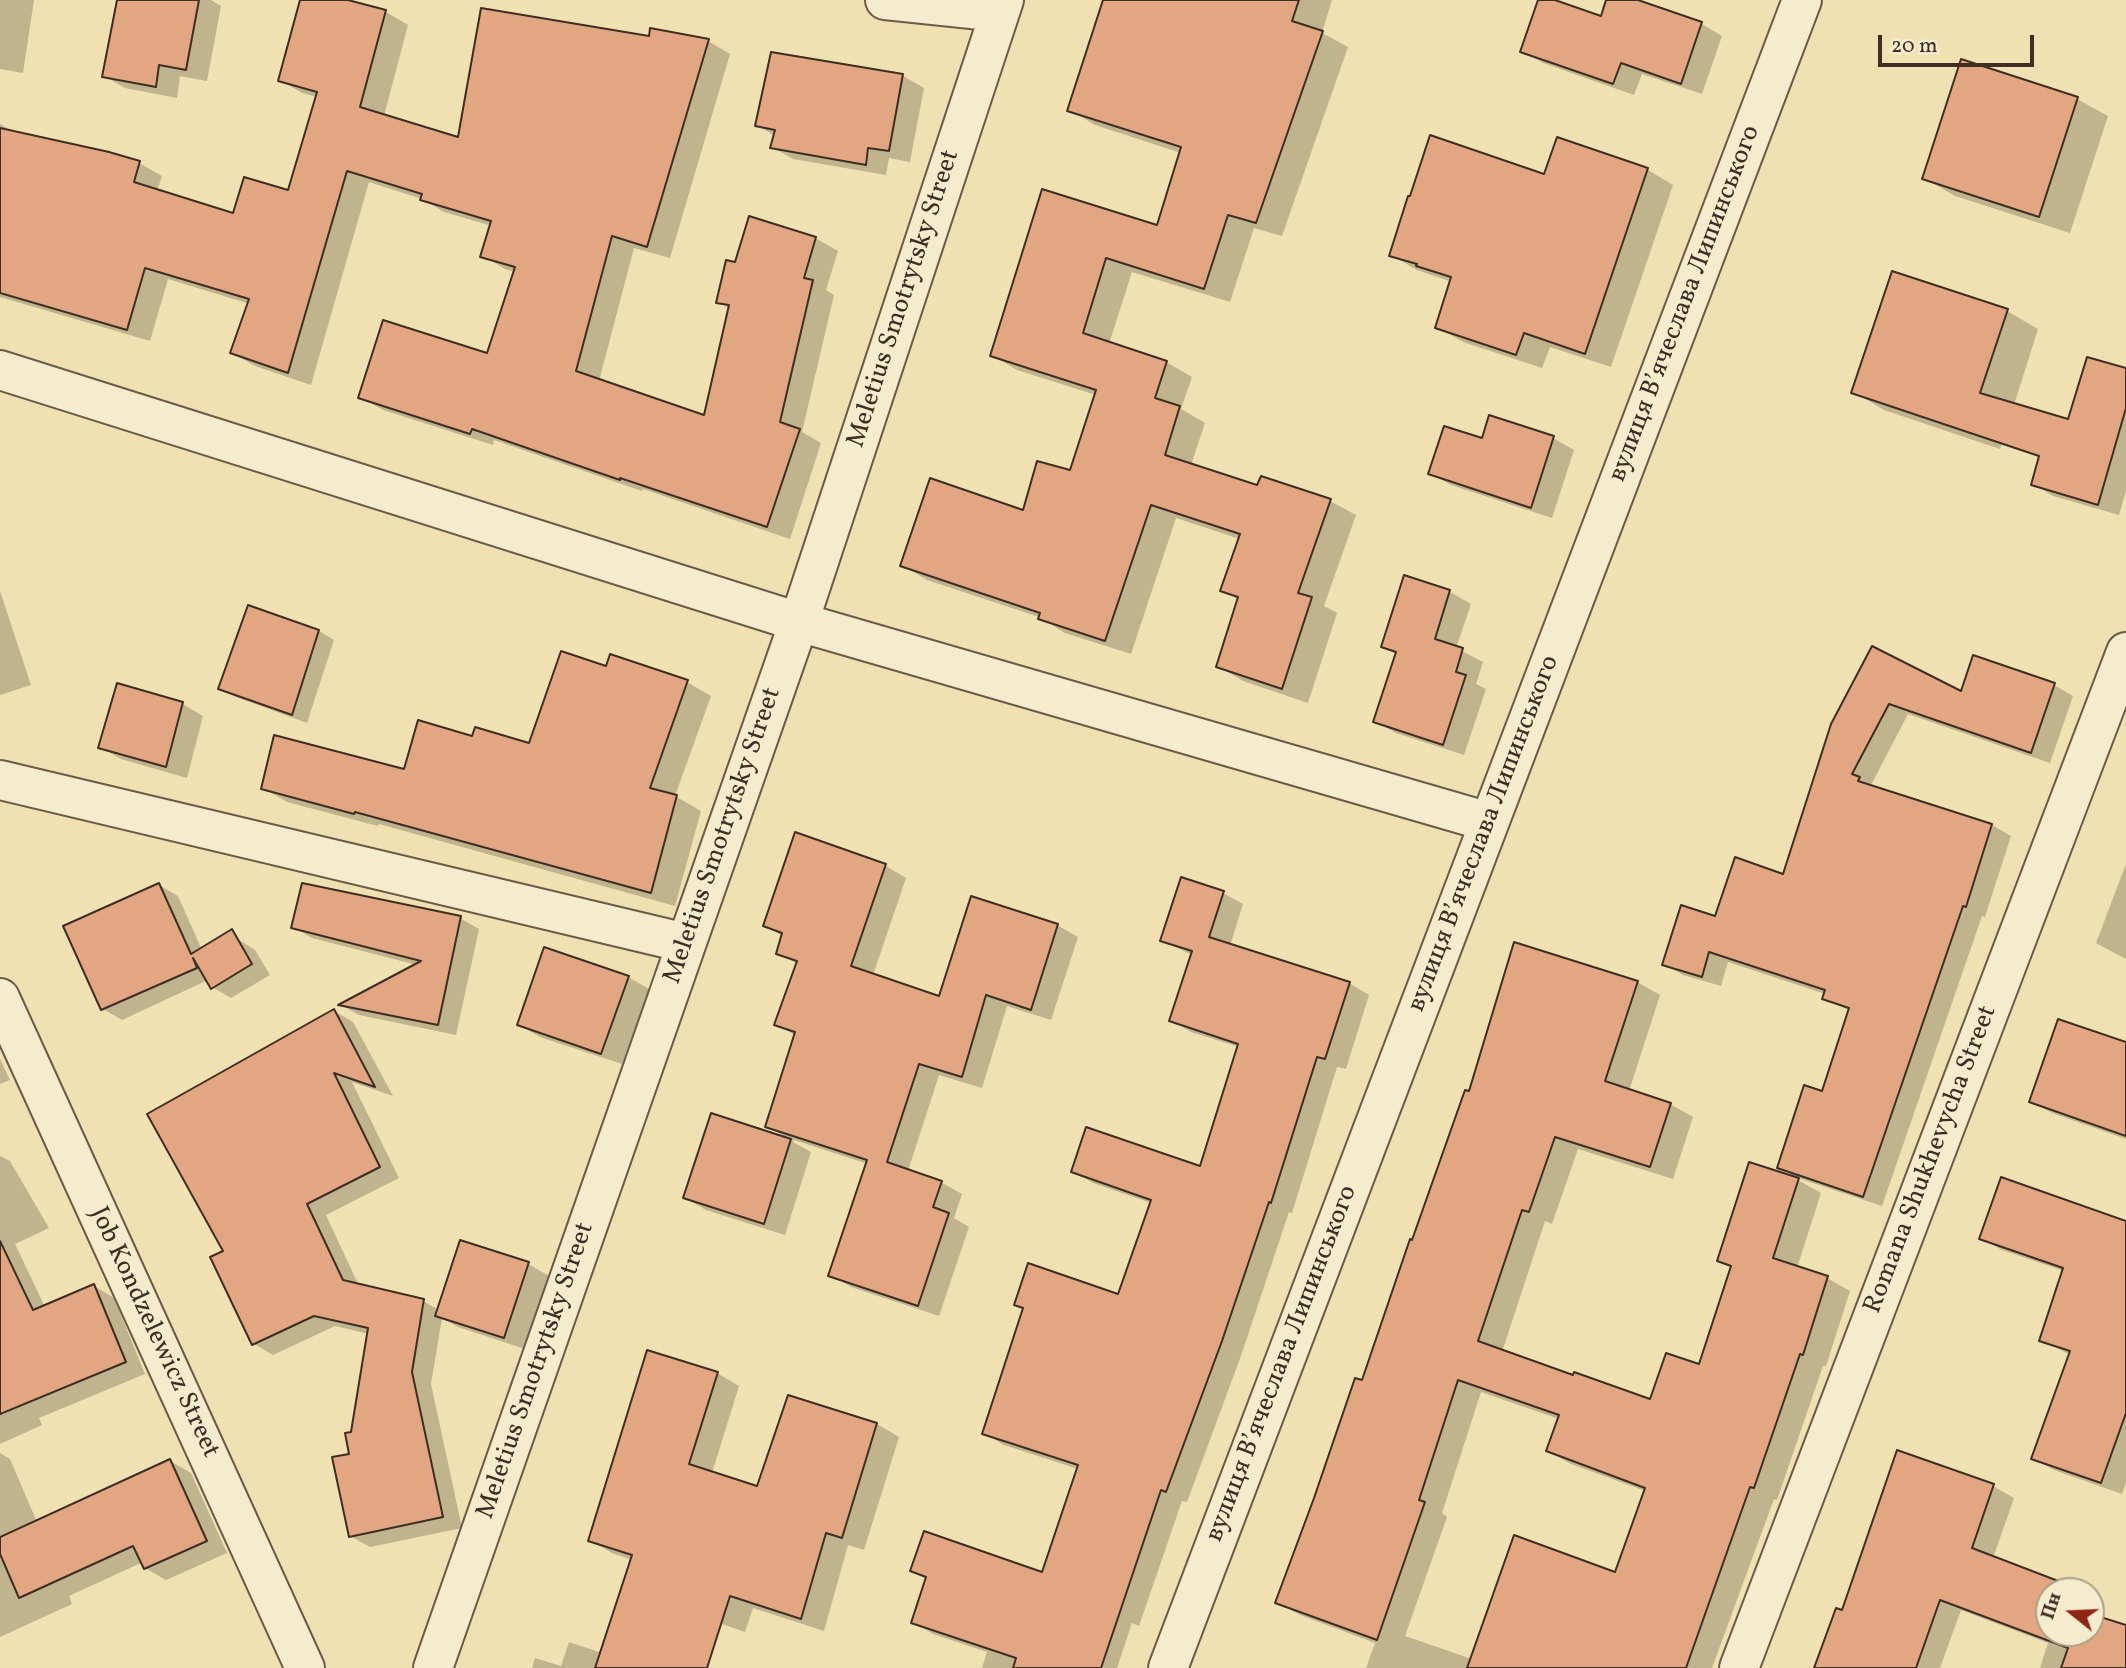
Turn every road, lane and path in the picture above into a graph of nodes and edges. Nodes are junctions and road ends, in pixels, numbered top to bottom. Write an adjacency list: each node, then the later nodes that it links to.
1 (885, 0): 3 (street)
2 (1802, 0): 8 (street, вулиця Вʼячеслава Липинського)
3 (1002, 6): 5 (street, Meletius Smotrytsky Street)
4 (0, 370): 5 (street)
5 (799, 622): 8 (street); 9 (street, Meletius Smotrytsky Street)
6 (2126, 652): 14 (street, Romana Shukhevycha Street)
7 (0, 780): 9 (street)
8 (1489, 822): 13 (street, вулиця Вʼячеслава Липинського)
9 (686, 943): 12 (street, Meletius Smotrytsky Street)
10 (0, 998): 11 (street, Job Kondzelewicz Street)
11 (305, 1668)
12 (433, 1668)
13 (1168, 1668)
14 (1739, 1668)

